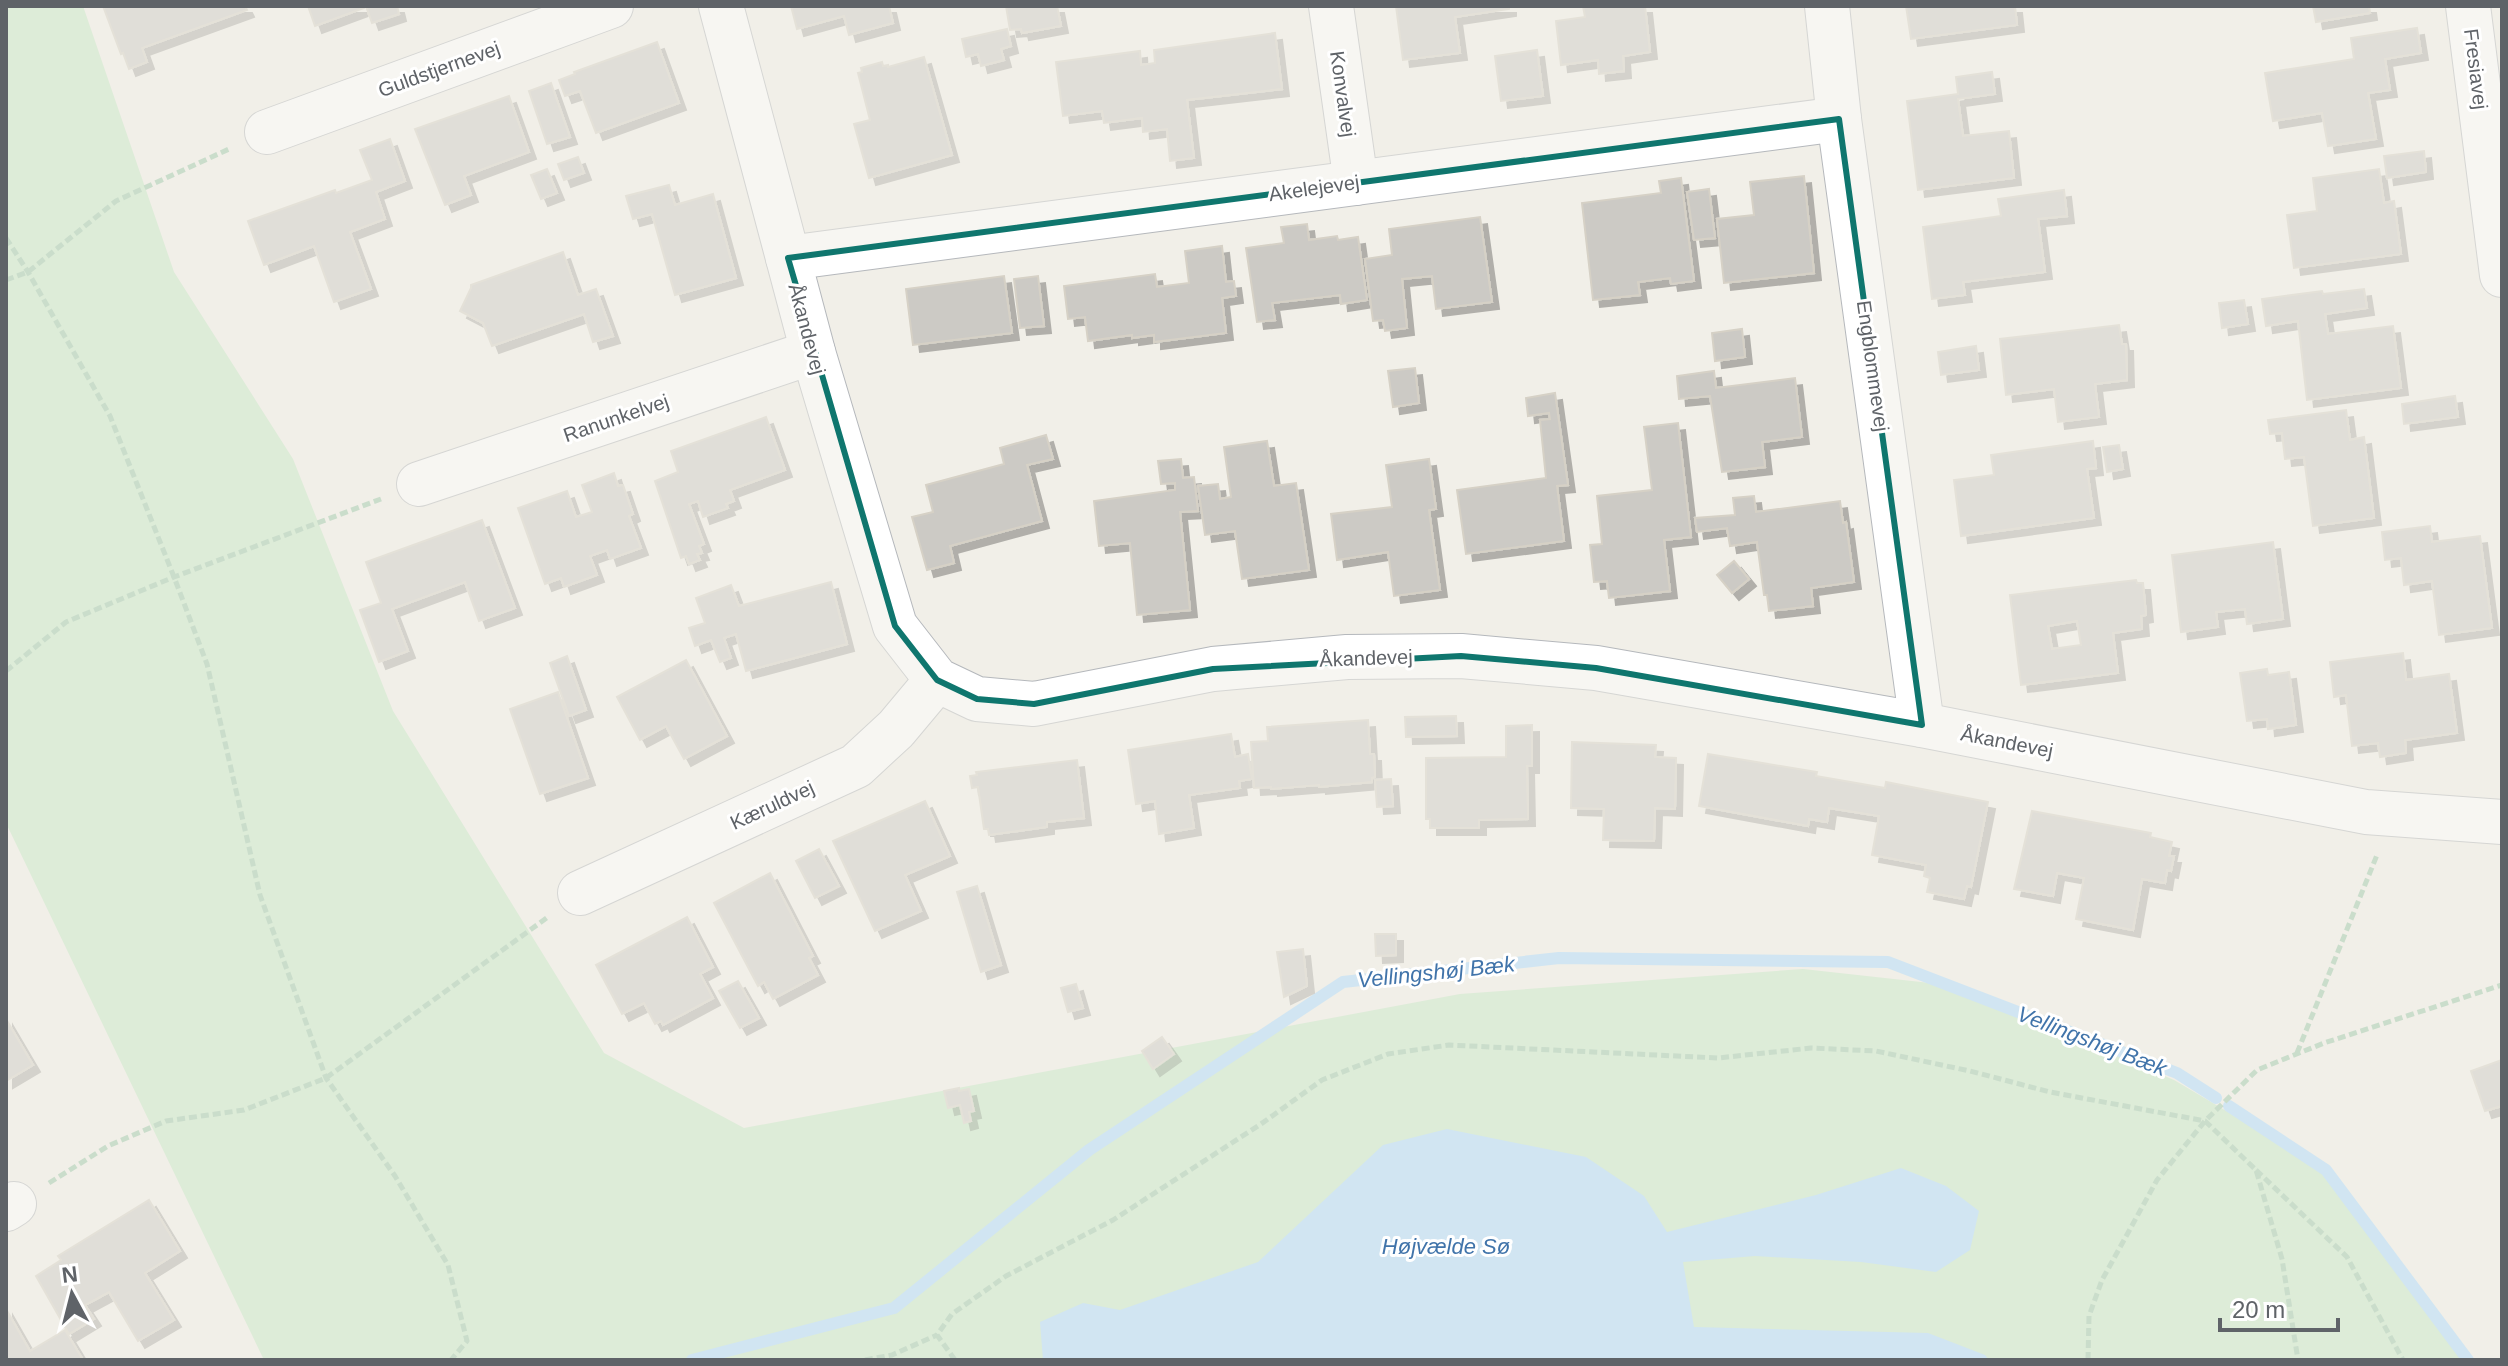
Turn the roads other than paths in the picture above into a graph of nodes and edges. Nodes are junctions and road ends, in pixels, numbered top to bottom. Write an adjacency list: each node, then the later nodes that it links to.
1 (611, 6): 7 (street, Guldstjernevej)
2 (721, 6): 9 (street, Åkandevej)
3 (1331, 6): 8 (street, Konvalvej)
4 (1827, 6): 6 (street, Engblommevej)
5 (2468, 6): 10 (street, Fresiavej)
6 (1839, 119): 8 (street, Akelejevej); 14 (street, Engblommevej)
7 (267, 132)
8 (1356, 183): 9 (street, Akelejevej)
9 (788, 258): 11 (street, Åkandevej)
10 (2502, 275)
11 (813, 352): 12 (street, Ranunkelvej); 13 (street, Åkandevej)
12 (419, 484)
13 (937, 680): 14 (street, Åkandevej); 16 (street, Kæruldvej)
14 (1922, 725): 15 (street, Åkandevej)
15 (2502, 822)
16 (580, 893)

